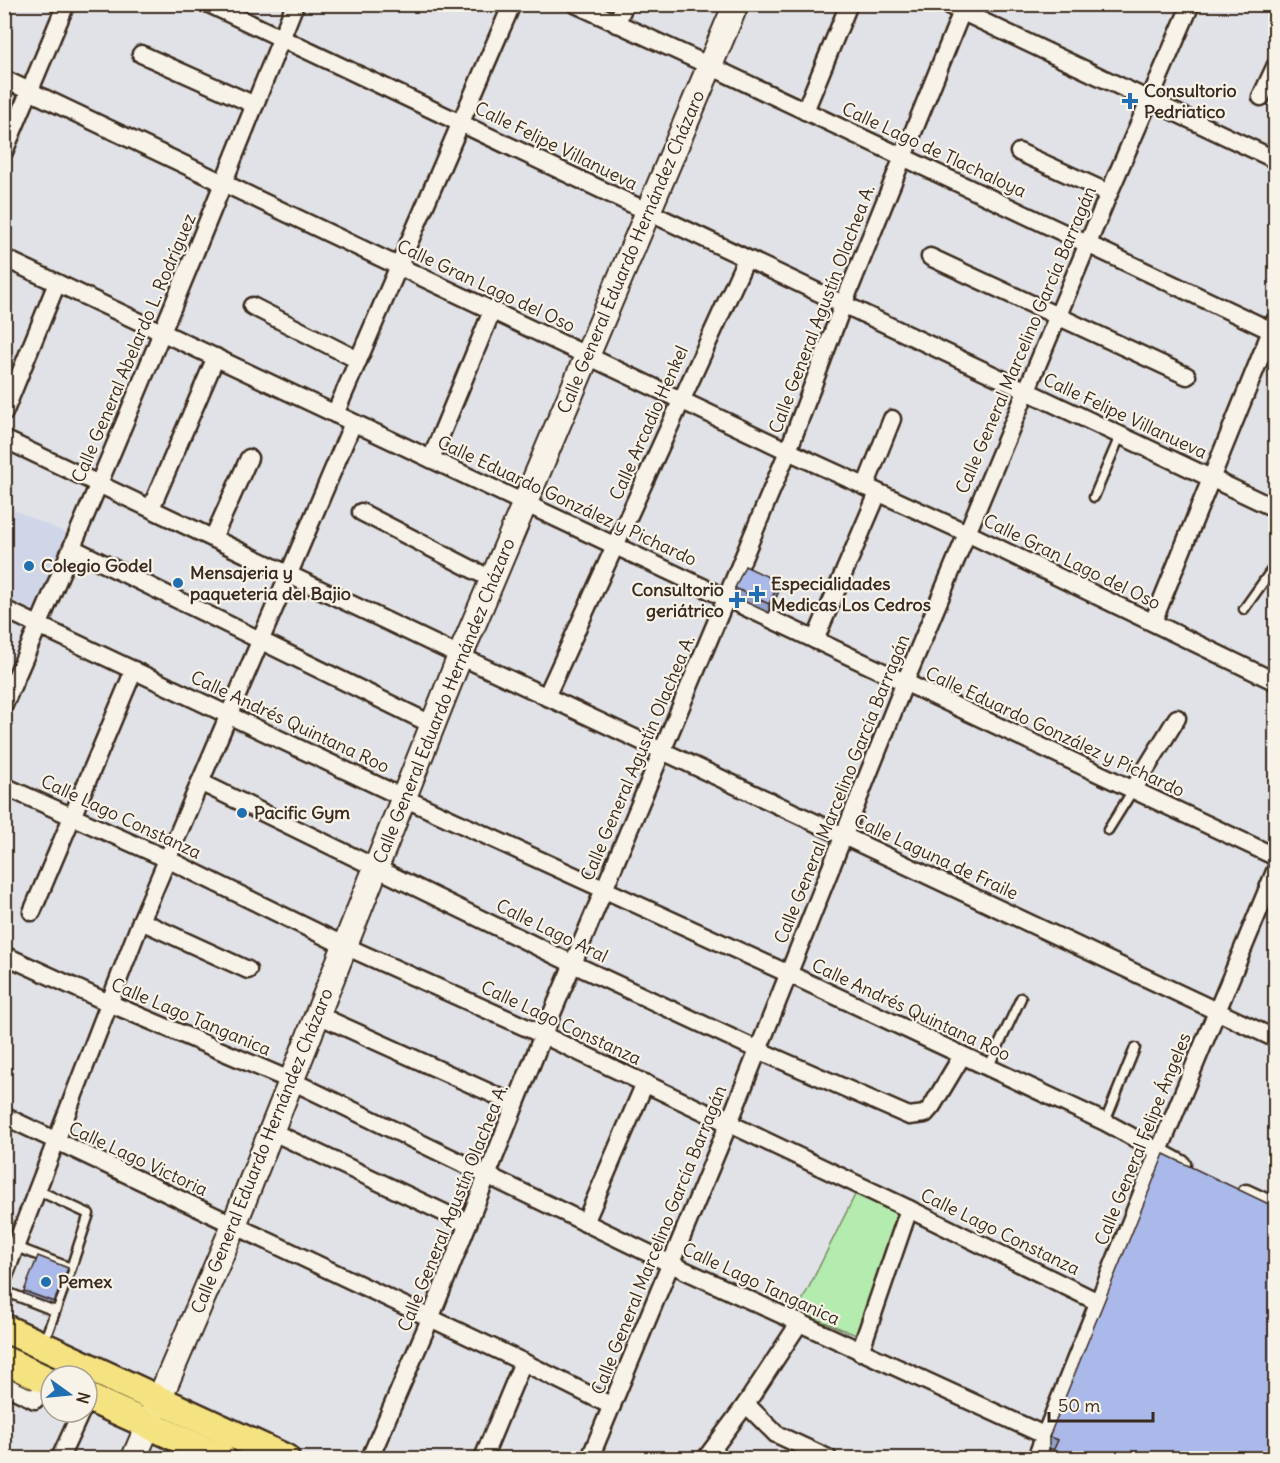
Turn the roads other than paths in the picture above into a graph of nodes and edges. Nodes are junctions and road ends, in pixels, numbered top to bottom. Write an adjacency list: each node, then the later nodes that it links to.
1 (66, 4): 18 (street)
2 (209, 4): 13 (street, Calle Felipe Villanueva)
3 (295, 4): 13 (street, Calle General Abelardo L. Rodríguez)
4 (512, 4): 23 (street)
5 (575, 4): 12 (street, Calle Lago de Tlachaloya)
6 (625, 4): 12 (street)
7 (736, 4): 16 (main road, Calle General Eduardo Hernández Cházaro)
8 (849, 4): 22 (street)
9 (946, 4): 11 (street)
10 (1191, 4): 20 (street, Calle General Marcelino García Barragán)
11 (964, 8): 20 (street); 26 (street, Calle General Agustín Olachea A.)
12 (616, 24): 16 (street, Calle Lago de Tlachaloya)
13 (281, 40): 21 (street, Calle General Abelardo L. Rodríguez); 23 (street, Calle Felipe Villanueva)
14 (141, 54): 21 (street)
15 (1275, 65): 19 (street)
16 (710, 66): 22 (street, Calle Lago de Tlachaloya); 30 (main road, Calle General Eduardo Hernández Cházaro)
17 (4, 79): 18 (street, Calle Gran Lago del Oso)
18 (30, 91): 25 (street); 28 (street, Calle Gran Lago del Oso)
19 (1261, 97)
20 (1149, 101): 27 (street); 29 (street, Calle General Marcelino García Barragán)
21 (255, 105): 28 (street, Calle General Abelardo L. Rodríguez)
22 (805, 111): 26 (street, Calle Lago de Tlachaloya)
23 (462, 123): 30 (street, Calle Felipe Villanueva); 35 (street)
24 (1019, 152): 29 (street)
25 (4, 153)
26 (903, 157): 31 (street, Calle Lago de Tlachaloya); 37 (street, Calle General Agustín Olachea A.)
27 (1275, 160)
28 (224, 183): 35 (street, Calle Gran Lago del Oso); 42 (street, Calle General Abelardo L. Rodríguez)
29 (1109, 193): 31 (street, Calle General Marcelino García Barragán)
30 (648, 212): 34 (street, Calle Felipe Villanueva); 43 (main road, Calle General Eduardo Hernández Cházaro)
31 (1088, 244): 40 (street, Calle General Marcelino García Barragán); 41 (street, Calle Lago de Tlachaloya)
32 (930, 257): 40 (street)
33 (4, 258): 36 (street, Calle Eduardo González y Pichardo)
34 (746, 259): 37 (street, Calle Felipe Villanueva); 48 (street, Calle Arcadio Henkel)
35 (399, 267): 39 (street, Calle Gran Lago del Oso); 45 (street)
36 (57, 283): 42 (street, Calle Eduardo González y Pichardo); 49 (street)
37 (843, 305): 47 (street, Calle Felipe Villanueva); 55 (street, Calle General Agustín Olachea A.)
38 (252, 306): 45 (street)
39 (492, 311): 43 (street, Calle Gran Lago del Oso); 57 (street)
40 (1057, 316): 46 (street); 47 (street, Calle General Marcelino García Barragán)
41 (1274, 328): 58 (street)
42 (162, 331): 44 (street, Calle Eduardo González y Pichardo); 59 (street, Calle General Abelardo L. Rodríguez)
43 (588, 356): 48 (street, Calle Gran Lago del Oso); 62 (main road, Calle General Eduardo Hernández Cházaro)
44 (216, 357): 50 (street, Calle Eduardo González y Pichardo); 63 (street)
45 (358, 360): 50 (street)
46 (1187, 376)
47 (1026, 391): 53 (street, Calle Felipe Villanueva); 66 (street, Calle General Marcelino García Barragán)
48 (681, 400): 55 (street, Calle Gran Lago del Oso); 68 (street, Calle Arcadio Henkel)
49 (4, 413)
50 (335, 414): 52 (street, Calle Eduardo González y Pichardo)
51 (892, 419): 60 (street)
52 (353, 423): 57 (street, Calle Eduardo González y Pichardo); 71 (street)
53 (1120, 436): 58 (street, Calle Felipe Villanueva); 61 (lane)
54 (4, 439): 59 (street)
55 (788, 451): 60 (street, Calle Gran Lago del Oso); 73 (street, Calle General Agustín Olachea A.)
56 (249, 458): 67 (street)
57 (431, 459): 62 (street, Calle Eduardo González y Pichardo)
58 (1210, 478): 64 (street, Calle Felipe Villanueva); 76 (street)
59 (99, 483): 63 (street); 69 (street, Calle General Abelardo L. Rodríguez)
60 (871, 490): 66 (street, Calle Gran Lago del Oso); 79 (street)
61 (1094, 497)
62 (525, 503): 68 (street, Calle Eduardo González y Pichardo); 72 (main road, Calle General Eduardo Hernández Cházaro)
63 (151, 508): 67 (street)
64 (1275, 509)
65 (361, 512): 72 (street)
66 (967, 533): 76 (street, Calle Gran Lago del Oso); 82 (street, Calle General Marcelino García Barragán)
67 (213, 538): 71 (street)
68 (615, 546): 73 (street, Calle Eduardo González y Pichardo); 84 (street, Calle Arcadio Henkel)
69 (72, 548): 77 (street, Calle General Abelardo L. Rodríguez); 78 (street)
70 (1275, 564): 75 (lane)
71 (288, 574): 78 (street); 80 (street)
72 (493, 580): 80 (main road, Calle General Eduardo Hernández Cházaro)
73 (727, 598): 79 (street, Calle Eduardo González y Pichardo); 89 (street, Calle General Agustín Olachea A.)
74 (4, 609): 77 (street, Calle Andrés Quintana Roo)
75 (1244, 609)
76 (1152, 622): 83 (street, Calle Gran Lago del Oso)
77 (39, 625): 81 (street, Calle Andrés Quintana Roo); 85 (street, Calle General Abelardo L. Rodríguez)
78 (260, 640): 86 (street); 88 (street)
79 (815, 640): 82 (street, Calle Eduardo González y Pichardo)
80 (460, 656): 84 (street); 88 (main road, Calle General Eduardo Hernández Cházaro)
81 (134, 670): 86 (street, Calle Andrés Quintana Roo); 94 (street)
82 (904, 682): 92 (street, Calle Eduardo González y Pichardo); 96 (street, Calle General Marcelino García Barragán)
83 (1275, 682)
84 (546, 697): 89 (street, Calle Laguna de Fraile)
85 (4, 705)
86 (229, 714): 90 (street); 93 (street, Calle Andrés Quintana Roo)
87 (1177, 718): 92 (street)
88 (433, 725): 93 (main road, Calle General Eduardo Hernández Cházaro)
89 (662, 750): 96 (street, Calle Laguna de Fraile); 101 (street, Calle General Agustín Olachea A.)
90 (200, 782): 98 (street); 99 (street, Calle Lago Aral)
91 (4, 786): 94 (street, Calle Lago Constanza)
92 (1133, 790): 95 (lane); 97 (street, Calle Eduardo González y Pichardo)
93 (404, 798): 99 (main road, Calle General Eduardo Hernández Cházaro); 101 (street, Calle Andrés Quintana Roo)
94 (73, 817): 98 (street, Calle Lago Constanza); 102 (street)
95 (1108, 830)
96 (844, 836): 108 (street, Calle General Marcelino García Barragán); 111 (street, Calle Laguna de Fraile)
97 (1275, 857)
98 (167, 859): 103 (street); 104 (street, Calle Lago Constanza)
99 (376, 867): 104 (main road, Calle General Eduardo Hernández Cházaro); 106 (street, Calle Lago Aral)
100 (1275, 869): 111 (street, Calle General Felipe Ángeles)
101 (603, 890): 106 (street, Calle General Agustín Olachea A.); 108 (street, Calle Andrés Quintana Roo)
102 (32, 912)
103 (141, 921): 107 (street); 110 (street)
104 (345, 946): 112 (main road, Calle General Eduardo Hernández Cházaro); 113 (street, Calle Lago Constanza)
105 (4, 955): 110 (street, Calle Lago Tanganica)
106 (573, 964): 113 (street, Calle General Agustín Olachea A.); 116 (street, Calle Lago Aral)
107 (248, 970)
108 (789, 974): 116 (street, Calle General Marcelino García Barragán); 117 (street, Calle Andrés Quintana Roo)
109 (1021, 998): 118 (lane)
110 (108, 1003): 119 (street, Calle Lago Tanganica); 126 (street)
111 (1217, 1011): 114 (street, Calle Laguna de Fraile); 127 (street, Calle General Felipe Ángeles)
112 (318, 1015): 119 (main road, Calle General Eduardo Hernández Cházaro); 121 (street)
113 (543, 1035): 120 (street, Calle Lago Constanza); 121 (street, Calle General Agustín Olachea A.)
114 (1275, 1039)
115 (1135, 1048): 123 (lane)
116 (758, 1050): 117 (street, Calle Lago Aral); 124 (street, Calle General Marcelino García Barragán)
117 (962, 1056): 118 (street, Calle Andrés Quintana Roo)
118 (988, 1068): 123 (street, Calle Andrés Quintana Roo)
119 (291, 1081): 125 (main road, Calle General Eduardo Hernández Cházaro); 129 (street, Calle Lago Tanganica)
120 (645, 1083): 124 (street, Calle Lago Constanza); 134 (street)
121 (515, 1104): 129 (street, Calle General Agustín Olachea A.)
122 (4, 1116): 126 (street, Calle Lago Victoria)
123 (1105, 1122): 127 (street, Calle Andrés Quintana Roo)
124 (729, 1123): 133 (street, Calle Lago Constanza); 138 (street, Calle General Marcelino García Barragán)
125 (271, 1131): 135 (street); 136 (main road, Calle General Eduardo Hernández Cházaro)
126 (55, 1142): 130 (street); 136 (street, Calle Lago Victoria)
127 (1159, 1151): 128 (street, Calle Andrés Quintana Roo); 142 (street, Calle General Felipe Ángeles)
128 (1193, 1169)
129 (488, 1175): 134 (street, Calle Lago Tanganica); 135 (street, Calle General Agustín Olachea A.)
130 (37, 1190): 137 (street); 139 (lane)
131 (1239, 1193): 132 (street)
132 (1275, 1207)
133 (909, 1209): 142 (street, Calle Lago Constanza); 148 (street)
134 (585, 1223): 138 (street, Calle Lago Tanganica)
135 (468, 1224): 144 (street, Calle General Agustín Olachea A.)
136 (234, 1226): 144 (street, Calle Lago Victoria); 154 (main road, Calle General Eduardo Hernández Cházaro)
137 (16, 1247): 139 (lane); 140 (street)
138 (671, 1264): 145 (street, Calle Lago Tanganica); 157 (street, Calle General Marcelino García Barragán)
139 (71, 1268): 143 (lane)
140 (4, 1276)
141 (4, 1291): 143 (lane)
142 (1098, 1302): 160 (street, Calle General Felipe Ángeles)
143 (56, 1311): 147 (lane)
144 (430, 1319): 150 (street, Calle Lago Victoria); 165 (street, Calle General Agustín Olachea A.)
145 (800, 1322): 148 (street, Calle Lago Tanganica); 156 (street)
146 (4, 1328): 147 (main road)
147 (42, 1345): 154 (main road)
148 (860, 1352): 160 (street, Calle Lago Tanganica)
149 (4, 1360): 151 (main road)
150 (523, 1362): 157 (street, Calle Lago Victoria); 166 (street)
151 (39, 1376)
152 (4, 1385): 153 (street)
153 (39, 1396)
154 (159, 1400): 159 (main road, Calle General Eduardo Hernández Cházaro); 164 (main road)
155 (99, 1402): 159 (main road)
156 (746, 1404): 168 (street); 169 (street)
157 (612, 1406): 167 (street, Calle General Marcelino García Barragán)
158 (76, 1424): 161 (street)
159 (149, 1425): 162 (main road, Calle General Eduardo Hernández Cházaro); 163 (main road)
160 (1046, 1436): 170 (street, Calle General Felipe Ángeles)
161 (60, 1458)
162 (134, 1458)
163 (222, 1458)
164 (285, 1458)
165 (370, 1458)
166 (483, 1458)
167 (590, 1458)
168 (706, 1458)
169 (828, 1458)
170 (1036, 1458)

